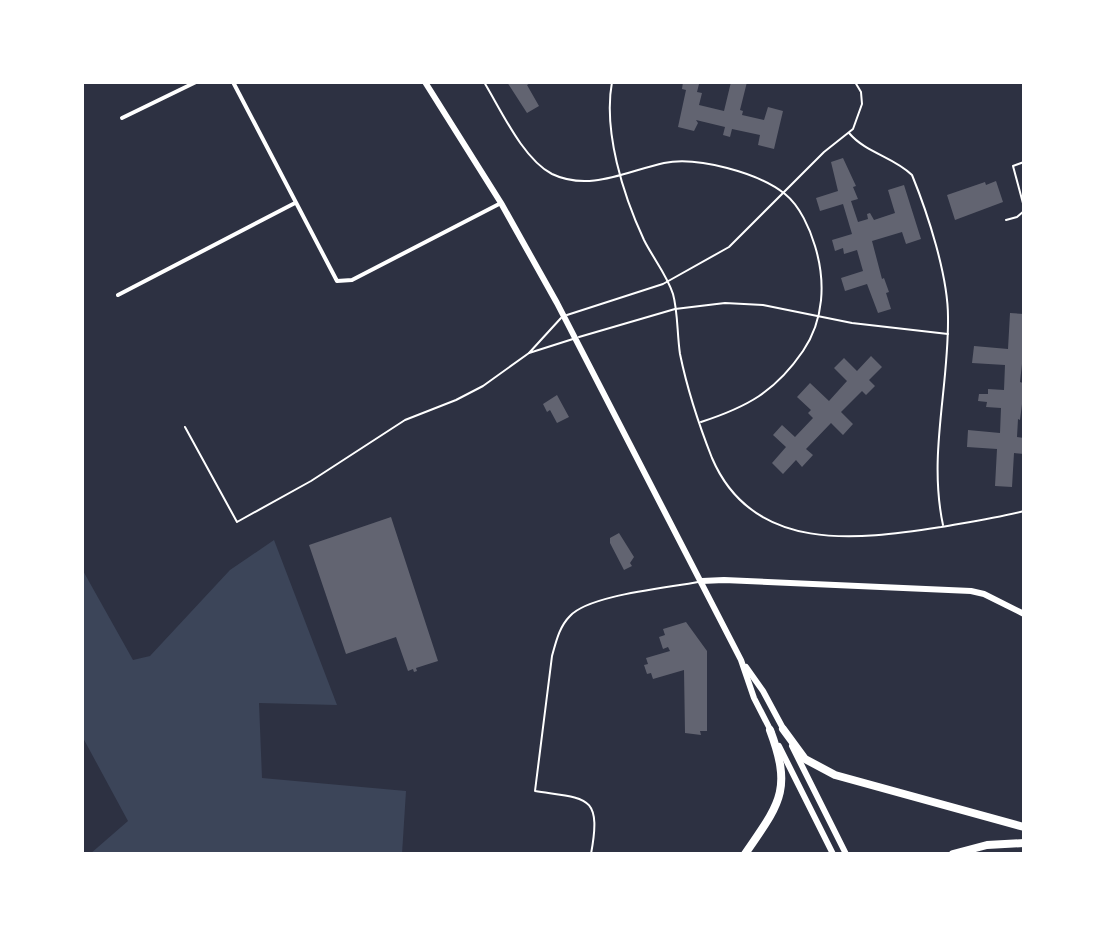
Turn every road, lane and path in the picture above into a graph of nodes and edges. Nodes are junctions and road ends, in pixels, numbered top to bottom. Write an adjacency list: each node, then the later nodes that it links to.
1 (196, 82): 7 (street)
2 (233, 82): 12 (street)
3 (425, 82): 13 (main road)
4 (484, 82): 10 (lane)
5 (612, 82): 10 (lane)
6 (855, 82): 8 (lane)
7 (122, 118)
8 (849, 133): 11 (lane); 22 (lane)
9 (1024, 162): 14 (lane)
10 (621, 175): 11 (lane); 17 (lane)
11 (784, 192): 17 (lane); 21 (lane)
12 (295, 203): 13 (street); 18 (street)
13 (501, 203): 20 (main road)
14 (1024, 207)
15 (1024, 211): 16 (lane)
16 (1006, 220)
17 (667, 281): 19 (lane); 20 (lane)
18 (118, 295)
19 (675, 309): 21 (lane); 23 (lane); 25 (lane)
20 (564, 316): 23 (main road); 24 (lane)
21 (818, 317): 22 (lane); 25 (lane)
22 (948, 334): 28 (lane)
23 (575, 338): 24 (lane); 29 (main road)
24 (529, 353): 26 (lane)
25 (700, 422): 28 (lane)
26 (185, 427)
27 (1024, 511): 28 (lane)
28 (943, 526)
29 (702, 581): 30 (main road); 31 (main road); 36 (lane)
30 (1024, 614)
31 (741, 660): 32 (main road); 33 (main road)
32 (783, 729): 34 (highway); 39 (main road)
33 (770, 730): 37 (highway); 38 (main road)
34 (1024, 827)
35 (1024, 843): 40 (highway)
36 (591, 854)
37 (745, 854)
38 (833, 854)
39 (846, 854)
40 (953, 854)

